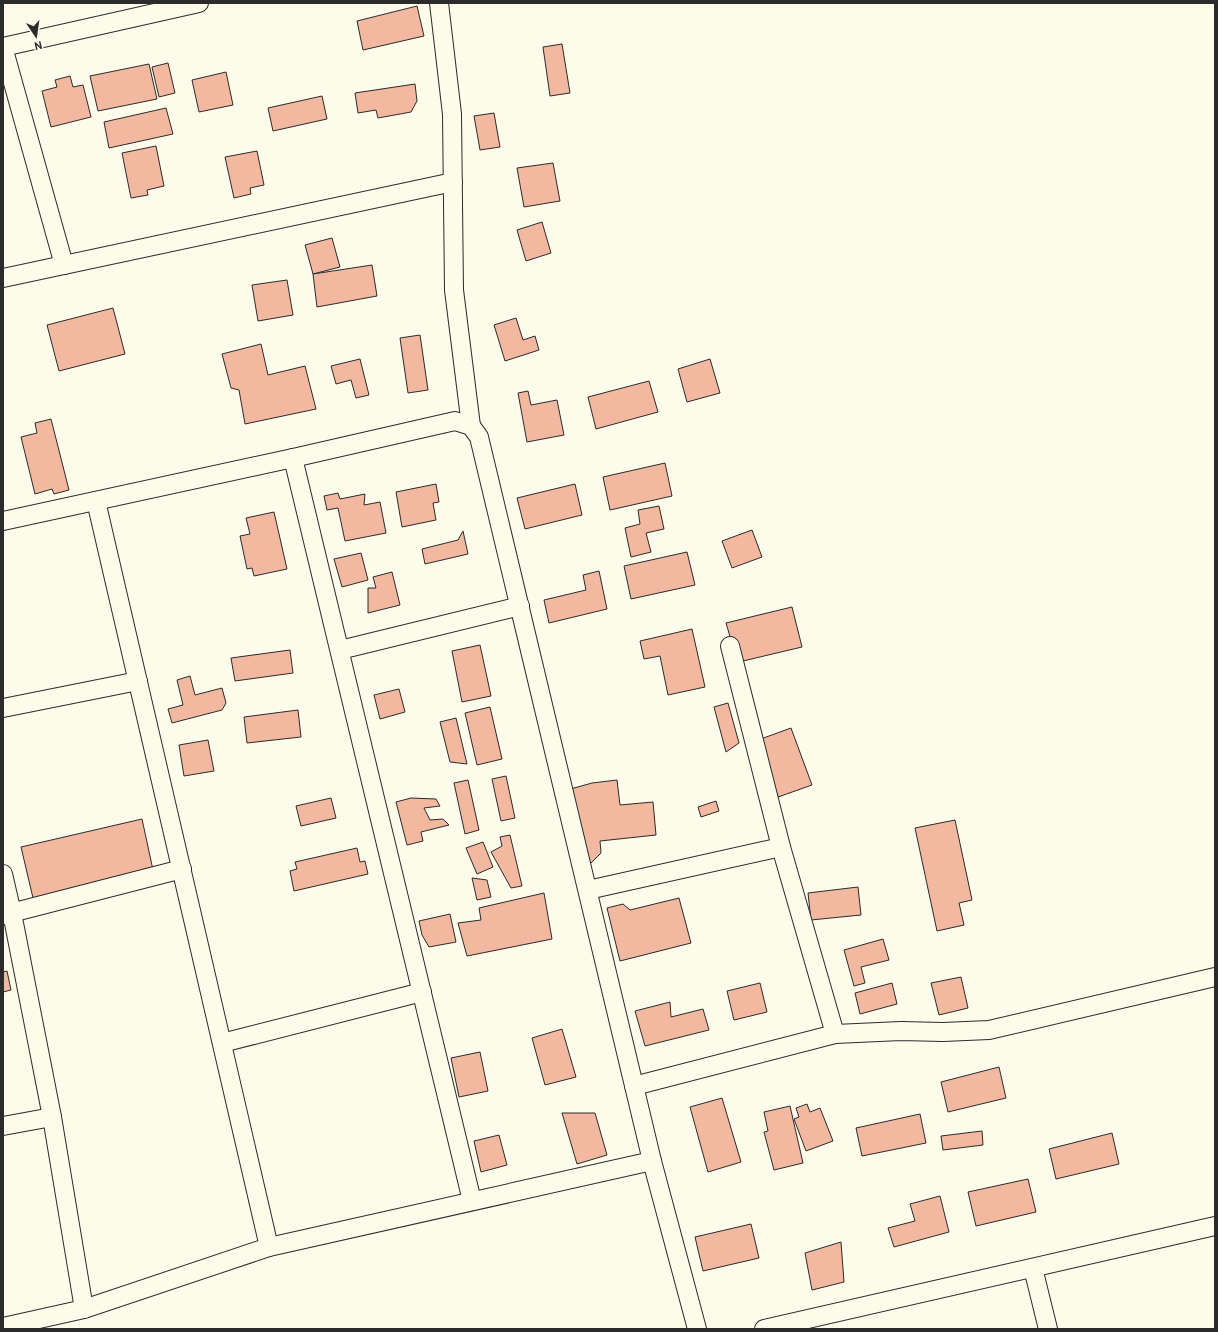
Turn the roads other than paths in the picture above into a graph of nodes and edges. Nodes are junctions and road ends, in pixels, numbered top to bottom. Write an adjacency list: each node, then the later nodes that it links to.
1 (199, 3): 3 (street)
2 (438, 3): 4 (street)
3 (9, 87): 5 (street)
4 (453, 182): 5 (street); 7 (street)
5 (64, 265): 6 (street)
6 (3, 278)
7 (471, 426): 8 (street); 11 (street)
8 (293, 458): 9 (street); 13 (street)
9 (96, 501): 10 (street); 14 (street)
10 (3, 521)
11 (520, 606): 13 (street); 19 (street)
12 (730, 646): 16 (street)
13 (340, 650): 22 (street)
14 (138, 682): 15 (street); 17 (street)
15 (3, 708)
16 (781, 847): 19 (street); 23 (street)
17 (182, 869): 20 (street); 24 (street)
18 (3, 874): 20 (street)
19 (588, 890): 25 (street)
20 (8, 914): 26 (street)
21 (1215, 977): 23 (street)
22 (422, 992): 24 (street); 29 (street)
23 (835, 1034): 25 (street)
24 (222, 1043): 31 (street)
25 (634, 1086): 28 (street)
26 (52, 1117): 27 (street); 33 (street)
27 (3, 1126)
28 (652, 1161): 29 (street); 35 (street)
29 (472, 1200): 31 (street)
30 (1215, 1226): 32 (street)
31 (269, 1247): 33 (street)
32 (1033, 1268): 36 (street); 37 (street)
33 (84, 1309): 34 (street)
34 (3, 1328)
35 (697, 1329)
36 (764, 1329)
37 (1048, 1329)

